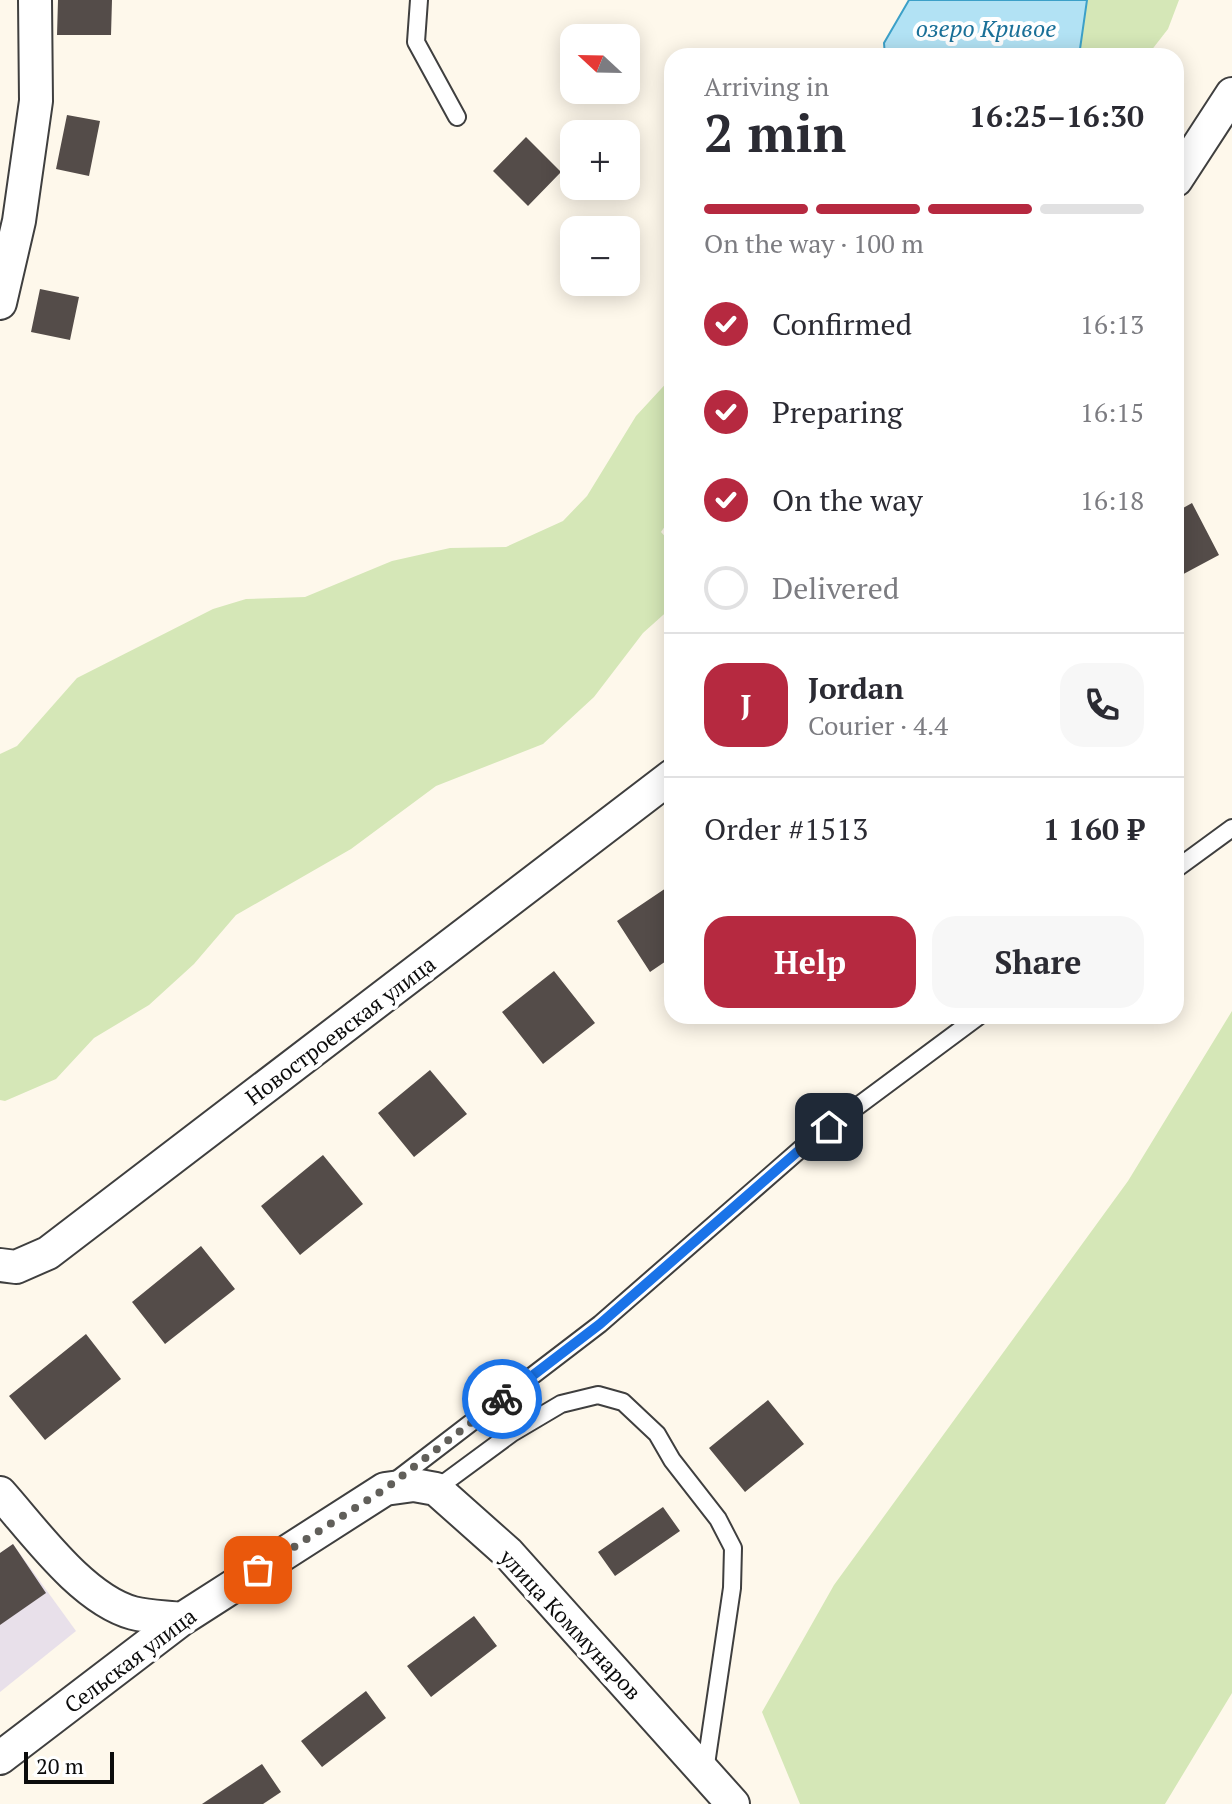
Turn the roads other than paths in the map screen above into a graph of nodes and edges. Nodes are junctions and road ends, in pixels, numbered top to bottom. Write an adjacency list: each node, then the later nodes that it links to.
1 (35, 0): 6 (street)
2 (419, 0): 4 (lane)
3 (1232, 94): 5 (street)
4 (457, 117)
5 (1184, 168)
6 (0, 303)
7 (664, 782): 11 (street, Новостроевская улица)
8 (1232, 828): 9 (lane)
9 (1184, 863)
10 (968, 1024): 12 (lane)
11 (0, 1265)
12 (385, 1489): 13 (street); 15 (street, Сельская улица)
13 (436, 1489): 17 (street, улица Коммунаров); 17 (lane)
14 (0, 1493): 15 (street)
15 (182, 1619): 16 (street, Сельская улица)
16 (0, 1758)
17 (705, 1771): 18 (street, улица Коммунаров)
18 (733, 1804)

